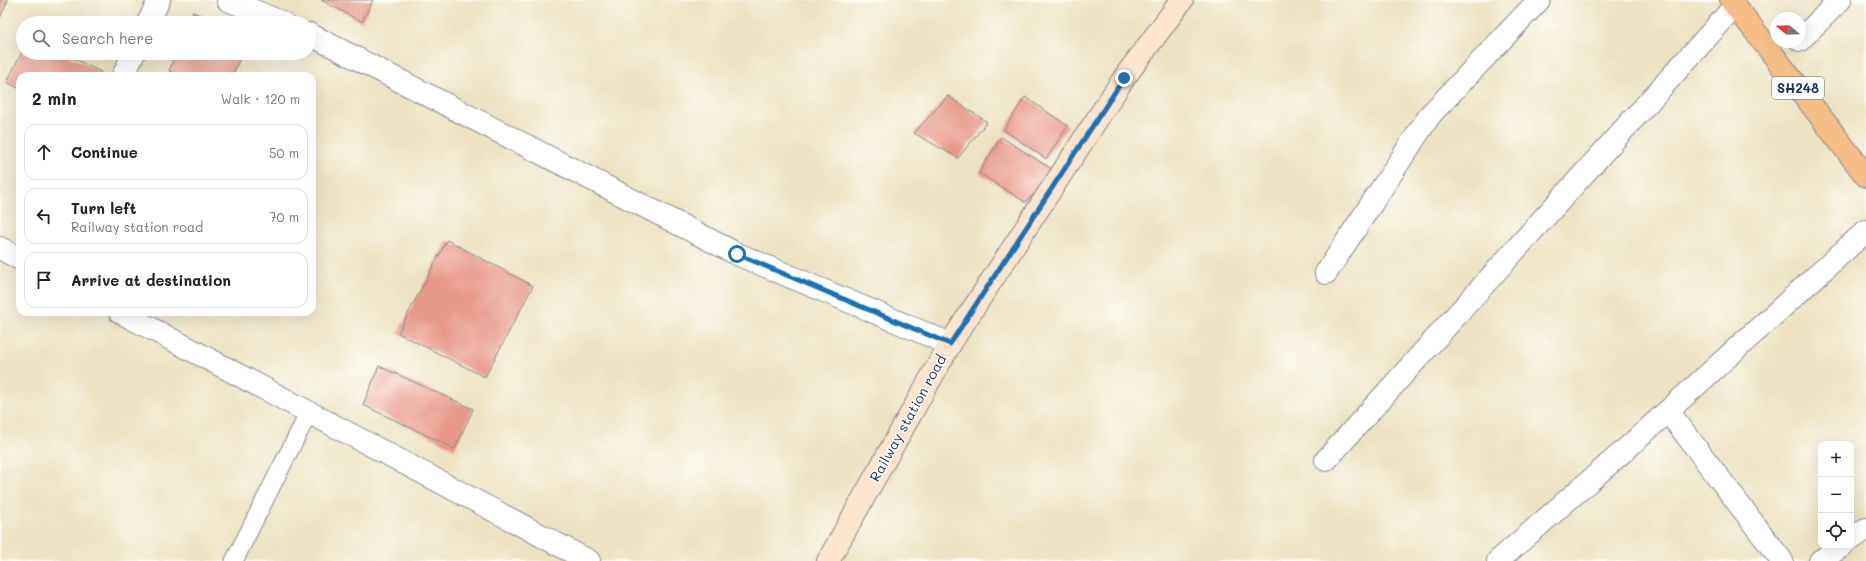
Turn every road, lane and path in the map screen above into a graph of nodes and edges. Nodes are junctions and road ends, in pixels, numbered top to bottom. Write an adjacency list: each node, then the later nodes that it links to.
1 (159, 0): 7 (street)
2 (228, 0): 8 (street)
3 (1182, 0): 21 (street, Railway station road)
4 (1539, 0): 19 (street)
5 (1840, 0): 9 (street)
6 (1733, 3): 13 (main road, SH248); 24 (street)
7 (151, 16)
8 (266, 16)
9 (1806, 34)
10 (316, 38): 21 (street)
11 (1792, 48): 13 (street)
12 (131, 60): 14 (street)
13 (1778, 62): 15 (main road, SH248)
14 (125, 72)
15 (1866, 176)
16 (1866, 231): 22 (street)
17 (0, 248): 18 (street)
18 (16, 257)
19 (1326, 273)
20 (128, 316): 23 (street)
21 (950, 344): 30 (street, Railway station road)
22 (1668, 411): 31 (street); 32 (street)
23 (309, 412): 28 (lane); 29 (street)
24 (1326, 460)
25 (1866, 529): 26 (street)
26 (1854, 537)
27 (1838, 549): 33 (street)
28 (237, 560)
29 (589, 561)
30 (828, 561)
31 (1498, 561)
32 (1782, 561)
33 (1820, 561)

